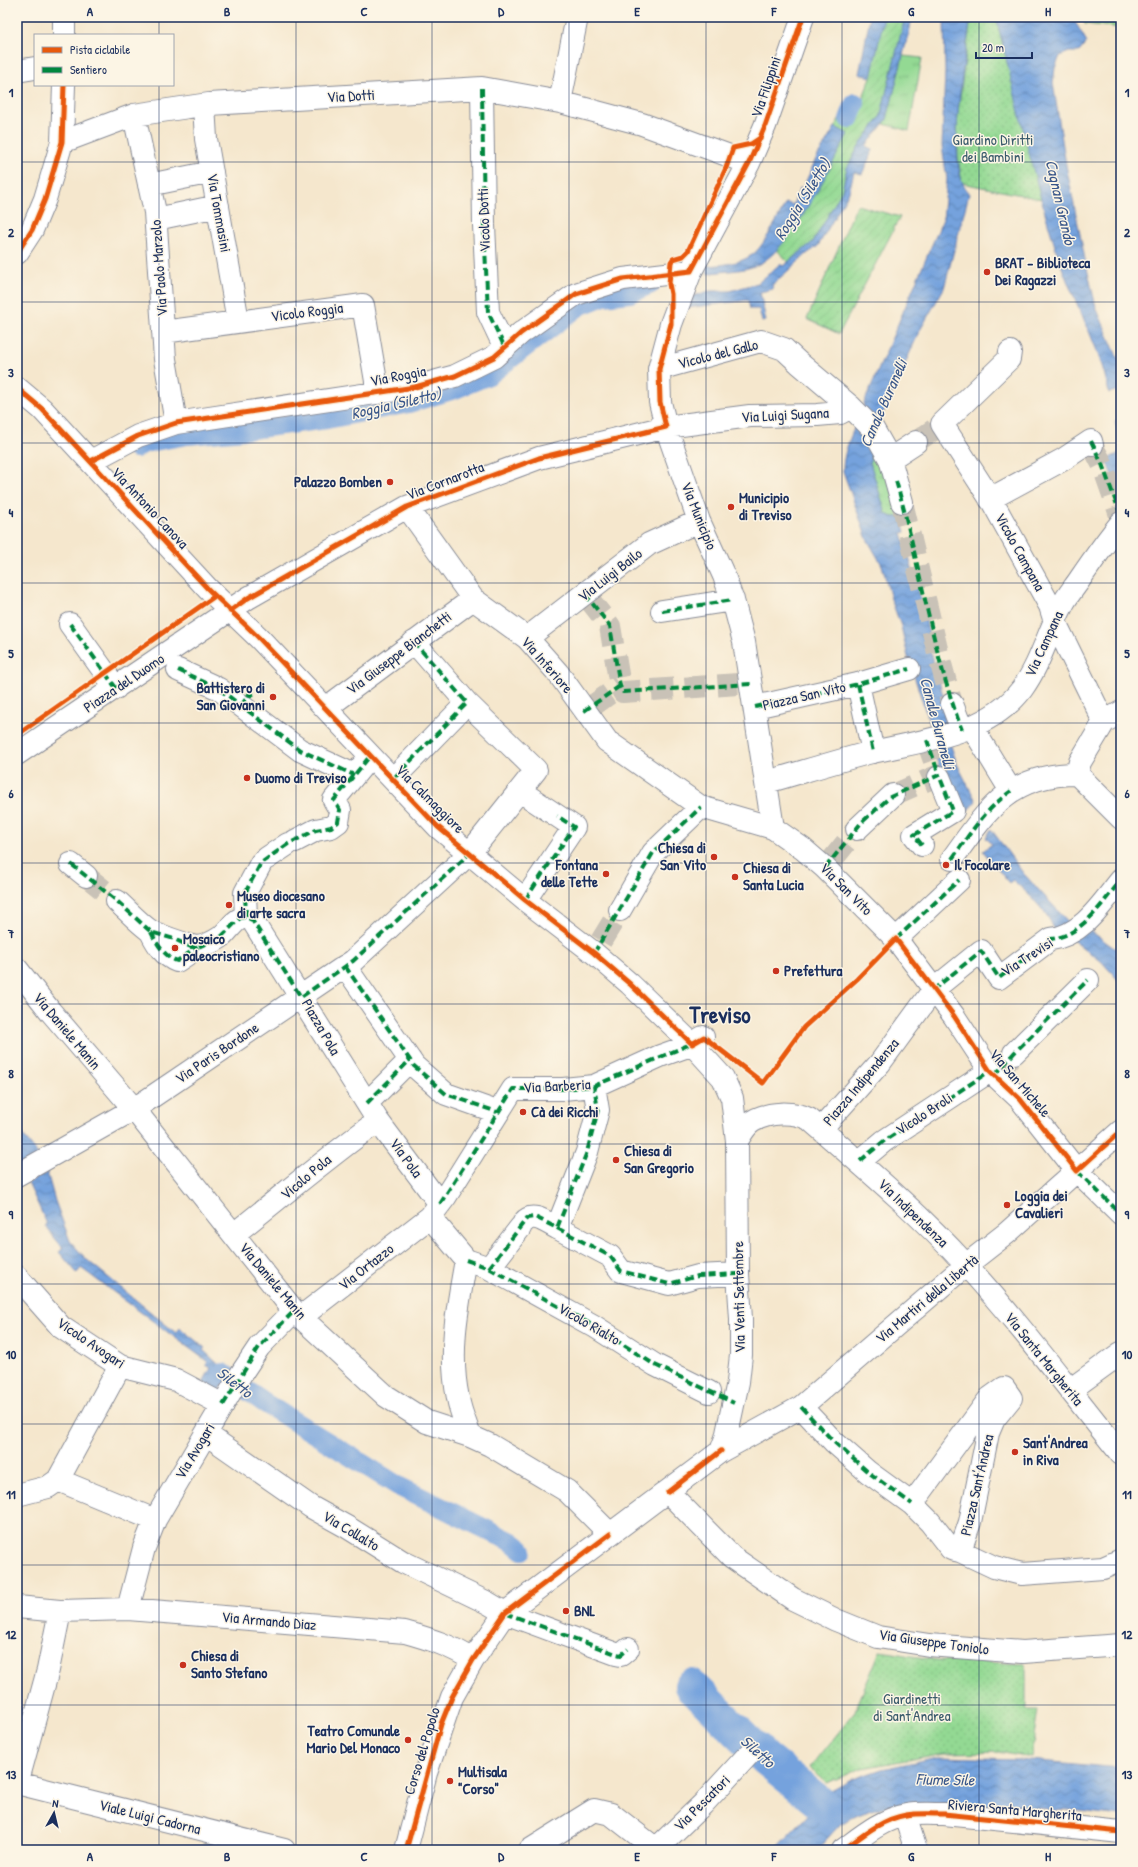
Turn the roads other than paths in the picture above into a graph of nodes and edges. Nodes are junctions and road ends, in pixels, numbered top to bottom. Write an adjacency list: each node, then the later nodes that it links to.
1 (64, 17): 4 (street)
2 (577, 17): 9 (street)
3 (803, 17): 13 (street, Via Filippini)
4 (64, 34)
5 (34, 68): 6 (street)
6 (17, 72)
7 (64, 86): 12 (street)
8 (482, 88): 9 (street, Via Dotti); 10 (street, Via Dotti); 24 (street, Vicolo Dotti)
9 (560, 102): 13 (street, Via Dotti)
10 (204, 105): 11 (street, Via Dotti); 14 (street, Via Tommasini)
11 (134, 115): 12 (street, Via Dotti); 15 (street, Via Paolo Marzolo)
12 (62, 142): 18 (street)
13 (749, 163): 19 (street, Via Filippini)
14 (212, 172): 15 (street); 16 (street, Via Tommasini)
15 (149, 185): 17 (street, Via Paolo Marzolo)
16 (218, 206): 17 (street); 21 (street, Via Tommasini)
17 (156, 219): 23 (street, Via Paolo Marzolo)
18 (17, 253)
19 (691, 271): 20 (street, Via Roggia); 22 (street, Via Filippini)
20 (664, 278): 22 (street); 24 (street, Via Roggia)
21 (238, 321): 23 (street, Vicolo Roggia); 28 (street, Vicolo Roggia)
22 (671, 324): 26 (street, Via Municipio)
23 (163, 332): 30 (street, Via Paolo Marzolo)
24 (505, 348): 28 (street, Via Roggia)
25 (1010, 352): 36 (street, Vicolo Campana)
26 (659, 369): 29 (street, Vicolo del Gallo); 31 (street, Via Municipio)
27 (17, 388): 35 (street, Via Antonio Canova)
28 (378, 393): 30 (street, Via Roggia)
29 (851, 407): 31 (street, Via Luigi Sugana); 34 (street)
30 (176, 423): 35 (street, Via Roggia)
31 (666, 427): 38 (street, Via Cornarotta); 40 (street, Via Municipio)
32 (916, 442): 34 (street)
33 (1092, 443): 36 (street)
34 (887, 454): 37 (street)
35 (91, 461): 43 (street, Via Antonio Canova)
36 (992, 501): 45 (street, Vicolo Campana)
37 (902, 502)
38 (407, 507): 41 (street, Via Inferiore); 43 (street, Via Cornarotta)
39 (1121, 518): 45 (street, Via Campana)
40 (699, 521): 42 (street, Via Municipio); 47 (street, Via Luigi Bailo)
41 (473, 599): 47 (street, Via Inferiore); 48 (street, Via Giuseppe Bianchetti)
42 (733, 600): 44 (street); 55 (street, Via Municipio)
43 (230, 611): 52 (street, Piazza del Duomo); 56 (street, Via Calmaggiore)
44 (662, 611)
45 (1055, 622): 57 (street, Vicolo Campana); 58 (street, Via Campana)
46 (70, 624): 52 (street)
47 (527, 638): 70 (street, Via Inferiore)
48 (414, 642): 53 (street); 56 (street, Via Giuseppe Bianchetti)
49 (909, 669): 51 (street, Piazza San Vito)
50 (178, 670): 63 (street, Piazza del Duomo)
51 (858, 684): 55 (street, Piazza San Vito); 59 (street, Piazza San Vito)
52 (116, 688): 60 (street, Piazza del Duomo)
53 (467, 703): 65 (street); 67 (street)
54 (952, 704): 58 (street)
55 (755, 707): 66 (street, Piazza San Vito)
56 (326, 708): 61 (street, Via Calmaggiore)
57 (1112, 717): 62 (street)
58 (944, 736): 59 (street, Via Campana); 68 (street)
59 (873, 752): 66 (street)
60 (17, 754)
61 (370, 756): 63 (street); 65 (street, Via Calmaggiore)
62 (1077, 774): 68 (street); 71 (street)
63 (354, 776): 82 (street)
64 (939, 777): 74 (street)
65 (393, 779): 75 (street, Via Calmaggiore)
66 (767, 782): 72 (street, Piazza San Vito)
67 (520, 791): 75 (street); 79 (street)
68 (1011, 791): 76 (street)
69 (893, 795): 73 (street)
70 (702, 807): 72 (street); 81 (street)
71 (1121, 818)
72 (773, 828): 83 (street, Via San Vito)
73 (857, 829)
74 (922, 844)
75 (469, 854): 79 (street, Via Calmaggiore); 84 (street)
76 (952, 858)
77 (959, 880): 83 (street)
78 (1121, 880): 87 (street, Via Trevisi)
79 (525, 900): 89 (street, Via Calmaggiore)
80 (117, 901): 82 (street)
81 (620, 910)
82 (246, 917): 88 (street)
83 (896, 939): 87 (street, Via San Vito)
84 (349, 964): 88 (street, Piazza Pola); 91 (street)
85 (17, 969): 94 (street, Via Daniele Manin)
86 (1088, 980): 90 (street)
87 (934, 989): 92 (street, Via San Michele); 97 (street, Piazza Indipendenza)
88 (301, 997): 94 (street, Via Paris Bordone); 95 (street, Piazza Pola)
89 (698, 1040): 93 (street, Via Barberia); 99 (street, Via Venti Settembre)
90 (1014, 1053)
91 (412, 1063): 95 (street); 96 (street)
92 (995, 1072): 100 (street, Vicolo Broli); 101 (street, Via San Michele)
93 (594, 1086): 96 (street, Via Barberia); 105 (street)
94 (134, 1109): 102 (street, Via Paris Bordone); 106 (street, Via Daniele Manin)
95 (373, 1111): 103 (street, Via Pola); 106 (street, Vicolo Pola)
96 (497, 1112): 103 (street, Via Barberia)
97 (821, 1130): 99 (street); 100 (street, Piazza Indipendenza)
98 (1121, 1131): 101 (street, Via Martiri della Libertà)
99 (737, 1141): 110 (street, Via Venti Settembre)
100 (860, 1161): 108 (street, Via Indipendenza)
101 (1077, 1171): 104 (street, Via San Michele); 108 (street, Via Martiri della Libertà)
102 (21, 1172)
103 (435, 1211): 107 (street, Via Pola); 112 (street, Via Ortazzo)
104 (1121, 1214)
105 (557, 1228): 109 (street); 110 (street)
106 (234, 1234): 112 (street, Via Daniele Manin)
107 (466, 1260): 109 (street, Vicolo Rialto); 120 (street)
108 (966, 1265): 115 (street, Via Santa Margherita); 118 (street, Via Martiri della Libertà)
109 (490, 1268): 116 (street, Vicolo Rialto)
110 (738, 1274): 116 (street, Via Venti Settembre)
111 (17, 1277): 114 (street, Vicolo Avogari)
112 (298, 1314): 117 (street, Via Avogari); 120 (street, Via Daniele Manin)
113 (1121, 1353): 115 (street)
114 (120, 1366): 117 (street, Vicolo Avogari); 123 (street)
115 (1070, 1390): 122 (street, Via Santa Margherita)
116 (720, 1397): 121 (street, Via Venti Settembre)
117 (225, 1401): 119 (street, Via Avogari)
118 (800, 1407): 121 (street, Via Martiri della Libertà); 126 (street)
119 (206, 1434): 127 (street, Via Avogari); 134 (street, Via Collalto)
120 (470, 1436): 128 (street, Via Daniele Manin)
121 (721, 1450): 124 (street, Corso del Popolo)
122 (1121, 1454)
123 (58, 1480): 125 (street); 127 (street)
124 (668, 1492): 128 (street, Corso del Popolo); 135 (street, Via Giuseppe Toniolo)
125 (17, 1495)
126 (912, 1504): 129 (street, Piazza Sant'Andrea); 129 (street, Piazza Sant'Andrea)
127 (155, 1520): 132 (street, Via Avogari)
128 (610, 1534): 134 (street, Corso del Popolo)
129 (960, 1551): 130 (street)
130 (1121, 1560)
131 (17, 1607): 133 (street, Via Armando Diaz)
132 (128, 1609): 133 (street, Via Armando Diaz); 137 (street, Via Armando Diaz)
133 (60, 1611): 139 (street)
134 (505, 1613): 136 (street, Via Collalto); 137 (street, Corso del Popolo)
135 (1121, 1644)
136 (628, 1649)
137 (473, 1660): 144 (street, Corso del Popolo)
138 (749, 1754): 142 (street, Via Pescatori)
139 (17, 1784): 143 (street, Viale Luigi Cadorna)
140 (905, 1816): 141 (street, Riviera Santa Margherita); 146 (street, Riviera Santa Margherita); 147 (street)
141 (1121, 1832)
142 (655, 1849): 145 (street)
143 (280, 1850)
144 (406, 1850)
145 (530, 1850)
146 (843, 1850)
147 (916, 1850)

